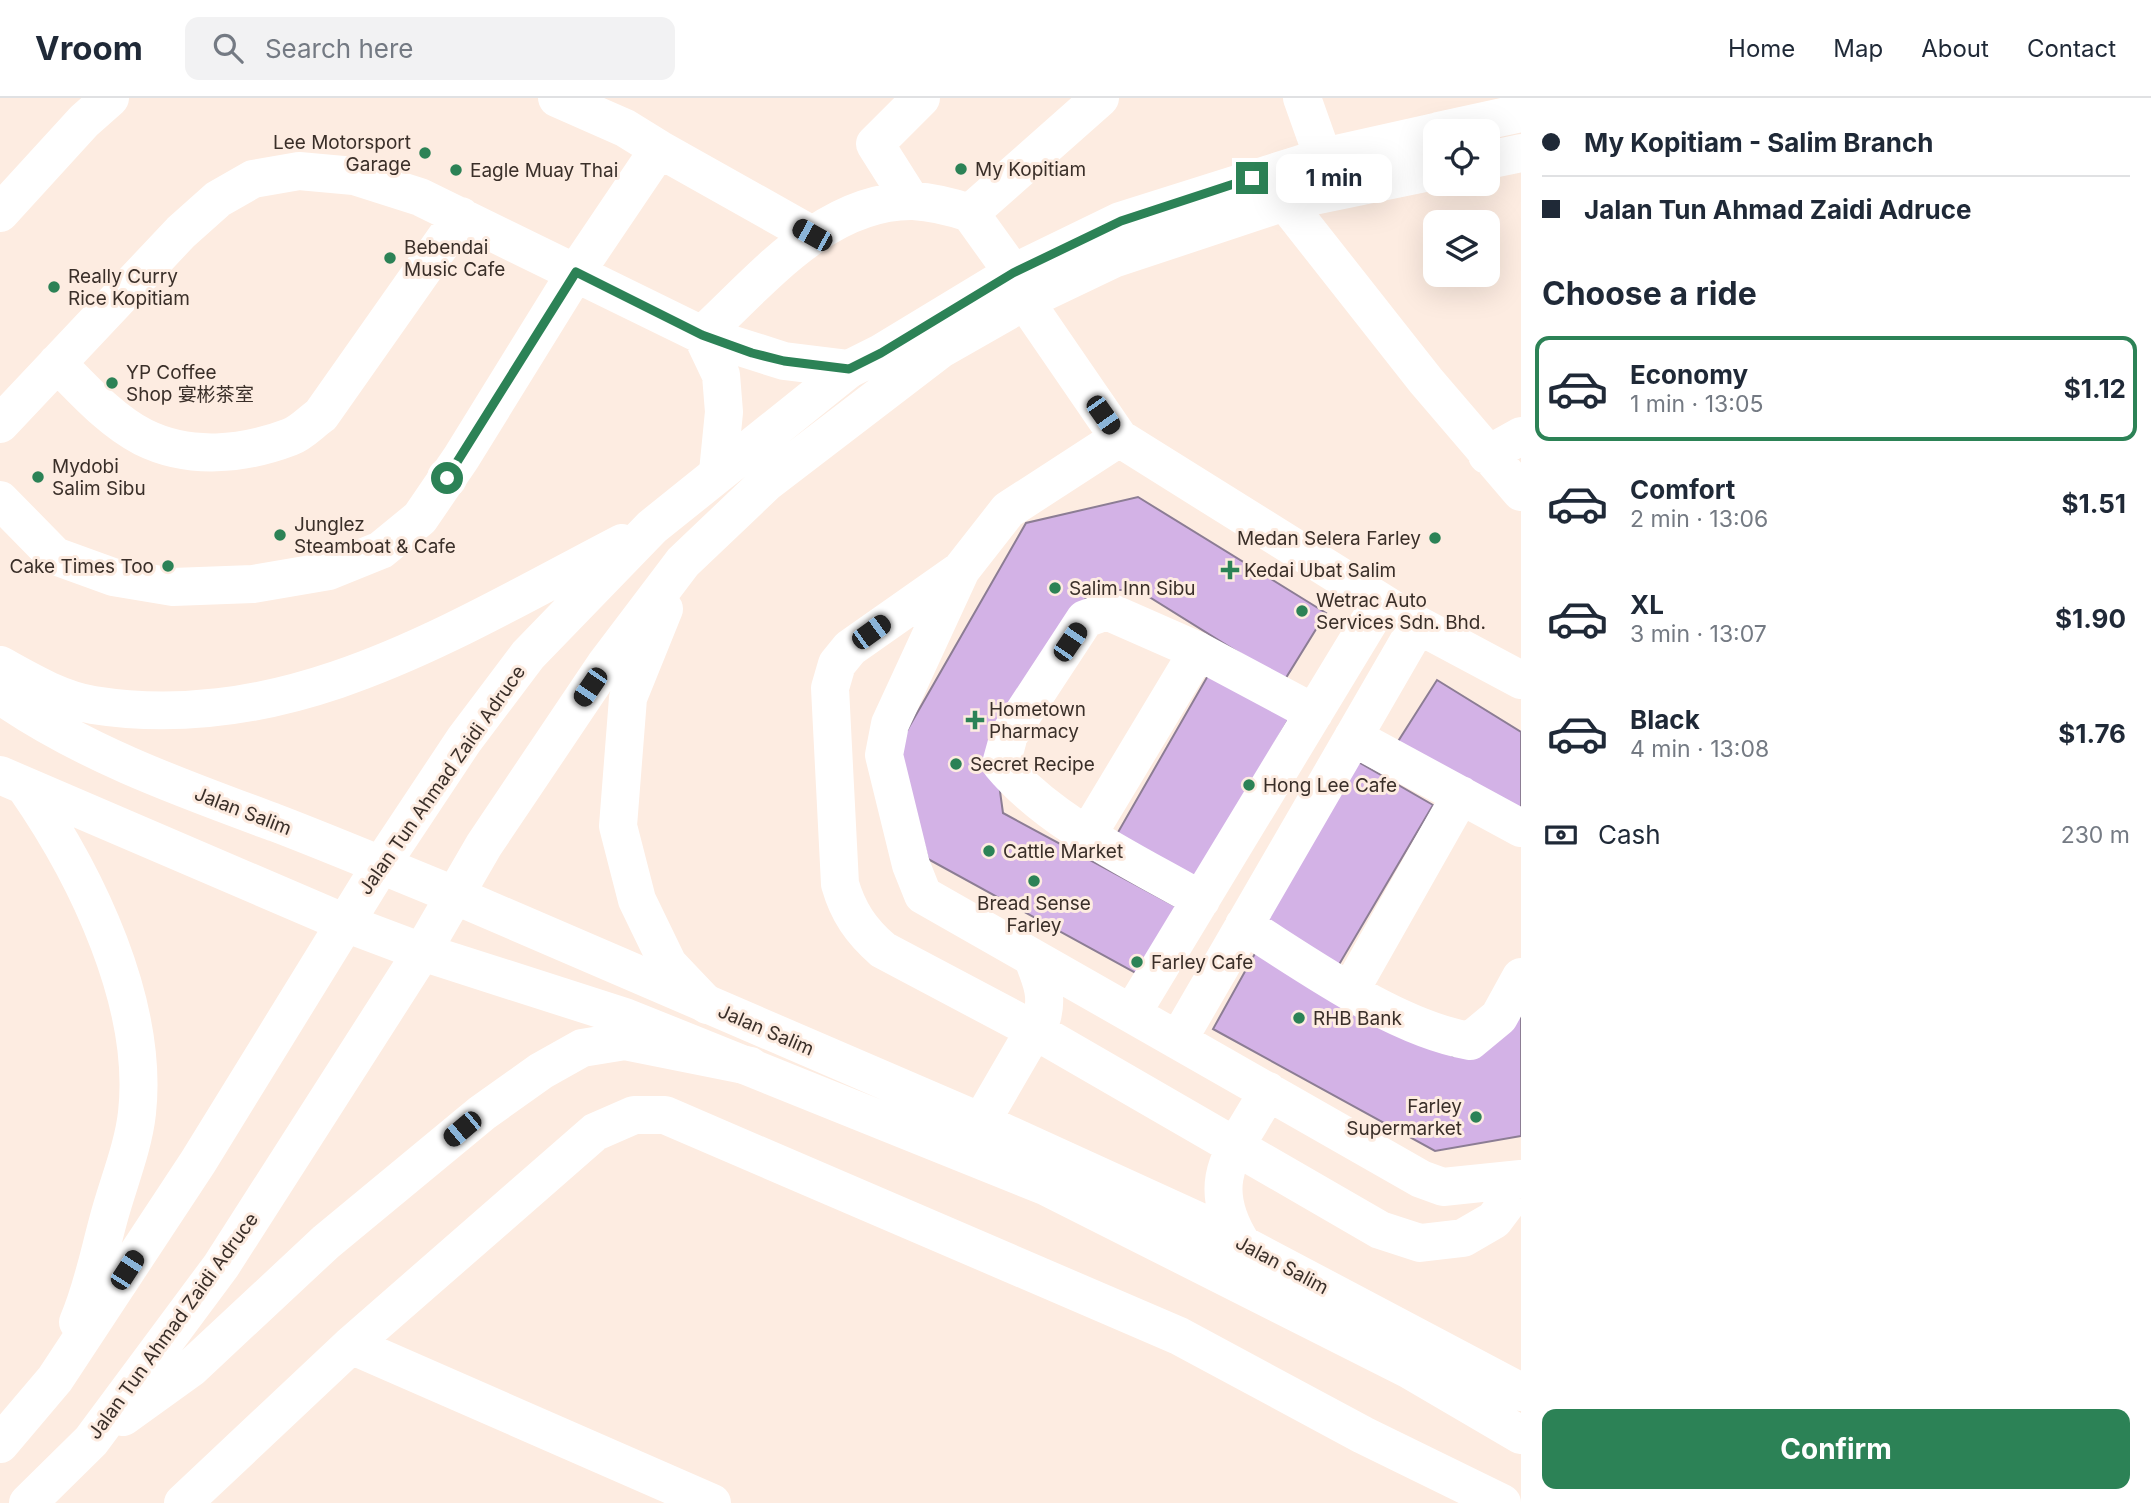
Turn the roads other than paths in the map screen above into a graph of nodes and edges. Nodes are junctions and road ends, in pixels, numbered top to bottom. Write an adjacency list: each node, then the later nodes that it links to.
1 (110, 98): 16 (main road)
2 (557, 98): 9 (main road)
3 (921, 98): 14 (main road)
4 (1100, 98): 17 (main road)
5 (1302, 98): 11 (main road)
6 (1521, 113): 7 (main road, Jalan Tun Ahmad Zaidi Adruce)
7 (1494, 119)
8 (1423, 135): 11 (main road, Jalan Tun Ahmad Zaidi Adruce)
9 (659, 149): 19 (main road); 20 (main road)
10 (1521, 153): 12 (main road)
11 (1323, 157): 21 (main road, Jalan Tun Ahmad Zaidi Adruce)
12 (1500, 157)
13 (1423, 173): 15 (main road, Jalan Tun Ahmad Zaidi Adruce)
14 (911, 201): 17 (main road); 19 (main road)
15 (1285, 202): 21 (main road, Jalan Tun Ahmad Zaidi Adruce); 28 (main road)
16 (0, 213)
17 (970, 213): 21 (main road)
18 (461, 216): 20 (main road); 23 (main road); 23 (main road)
19 (812, 235): 22 (main road)
20 (576, 272): 22 (main road); 31 (main road)
21 (1019, 287): 24 (main road, Jalan Tun Ahmad Zaidi Adruce); 27 (main road); 33 (main road, Jalan Tun Ahmad Zaidi Adruce)
22 (702, 335): 24 (main road); 29 (main road)
23 (57, 363): 25 (main road)
24 (849, 369): 29 (main road, Jalan Tun Ahmad Zaidi Adruce)
25 (0, 424)
26 (1521, 436): 28 (main road)
27 (1119, 438): 34 (main road); 35 (main road)
28 (1486, 454): 30 (main road)
29 (718, 472): 32 (main road, Jalan Tun Ahmad Zaidi Adruce)
30 (1521, 492)
31 (0, 500)
32 (652, 527): 38 (main road); 47 (main road, Jalan Tun Ahmad Zaidi Adruce)
33 (683, 562): 48 (main road, Jalan Tun Ahmad Zaidi Adruce); 56 (main road)
34 (961, 570): 53 (main road); 58 (main road)
35 (1381, 603): 36 (main road); 41 (main road)
36 (1418, 625): 39 (main road); 42 (main road)
37 (1198, 651): 41 (main road); 46 (main road); 46 (main road)
38 (0, 665)
39 (1521, 680)
40 (0, 695): 47 (main road, Jalan Salim)
41 (1314, 713): 49 (main road)
42 (1353, 737): 44 (main road); 51 (main road)
43 (13, 782): 50 (main road, Jalan Salim); 68 (main road)
44 (1461, 795): 45 (main road); 55 (main road)
45 (1521, 828)
46 (1088, 834): 49 (main road)
47 (381, 865): 48 (main road, Jalan Salim); 50 (main road, Jalan Tun Ahmad Zaidi Adruce)
48 (454, 895): 52 (main road, Jalan Tun Ahmad Zaidi Adruce); 56 (main road, Jalan Salim)
49 (1201, 900): 57 (main road)
50 (345, 923): 52 (main road, Jalan Salim); 68 (main road, Jalan Tun Ahmad Zaidi Adruce)
51 (1244, 925): 55 (main road); 59 (main road)
52 (422, 952): 60 (main road, Jalan Salim); 71 (main road, Jalan Tun Ahmad Zaidi Adruce)
53 (1033, 959): 57 (main road); 58 (main road)
54 (1521, 977): 55 (main road)
55 (1350, 991)
56 (706, 1005): 62 (main road, Jalan Salim)
57 (1132, 1013): 59 (main road)
58 (1034, 1030): 62 (main road); 63 (main road)
59 (1178, 1040): 61 (main road)
60 (750, 1066): 70 (main road, Jalan Salim); 71 (main road)
61 (1268, 1091): 63 (main road); 64 (main road)
62 (981, 1122): 66 (main road, Jalan Salim)
63 (1237, 1147): 65 (main road); 66 (main road)
64 (1521, 1179)
65 (1521, 1184)
66 (1242, 1244): 69 (main road, Jalan Salim)
67 (351, 1345): 74 (main road); 75 (main road); 76 (main road)
68 (55, 1379): 72 (main road, Jalan Tun Ahmad Zaidi Adruce)
69 (1521, 1392)
70 (1521, 1435)
71 (91, 1441): 73 (main road, Jalan Tun Ahmad Zaidi Adruce)
72 (0, 1444)
73 (28, 1503)
74 (183, 1503)
75 (712, 1503)
76 (1502, 1503)

